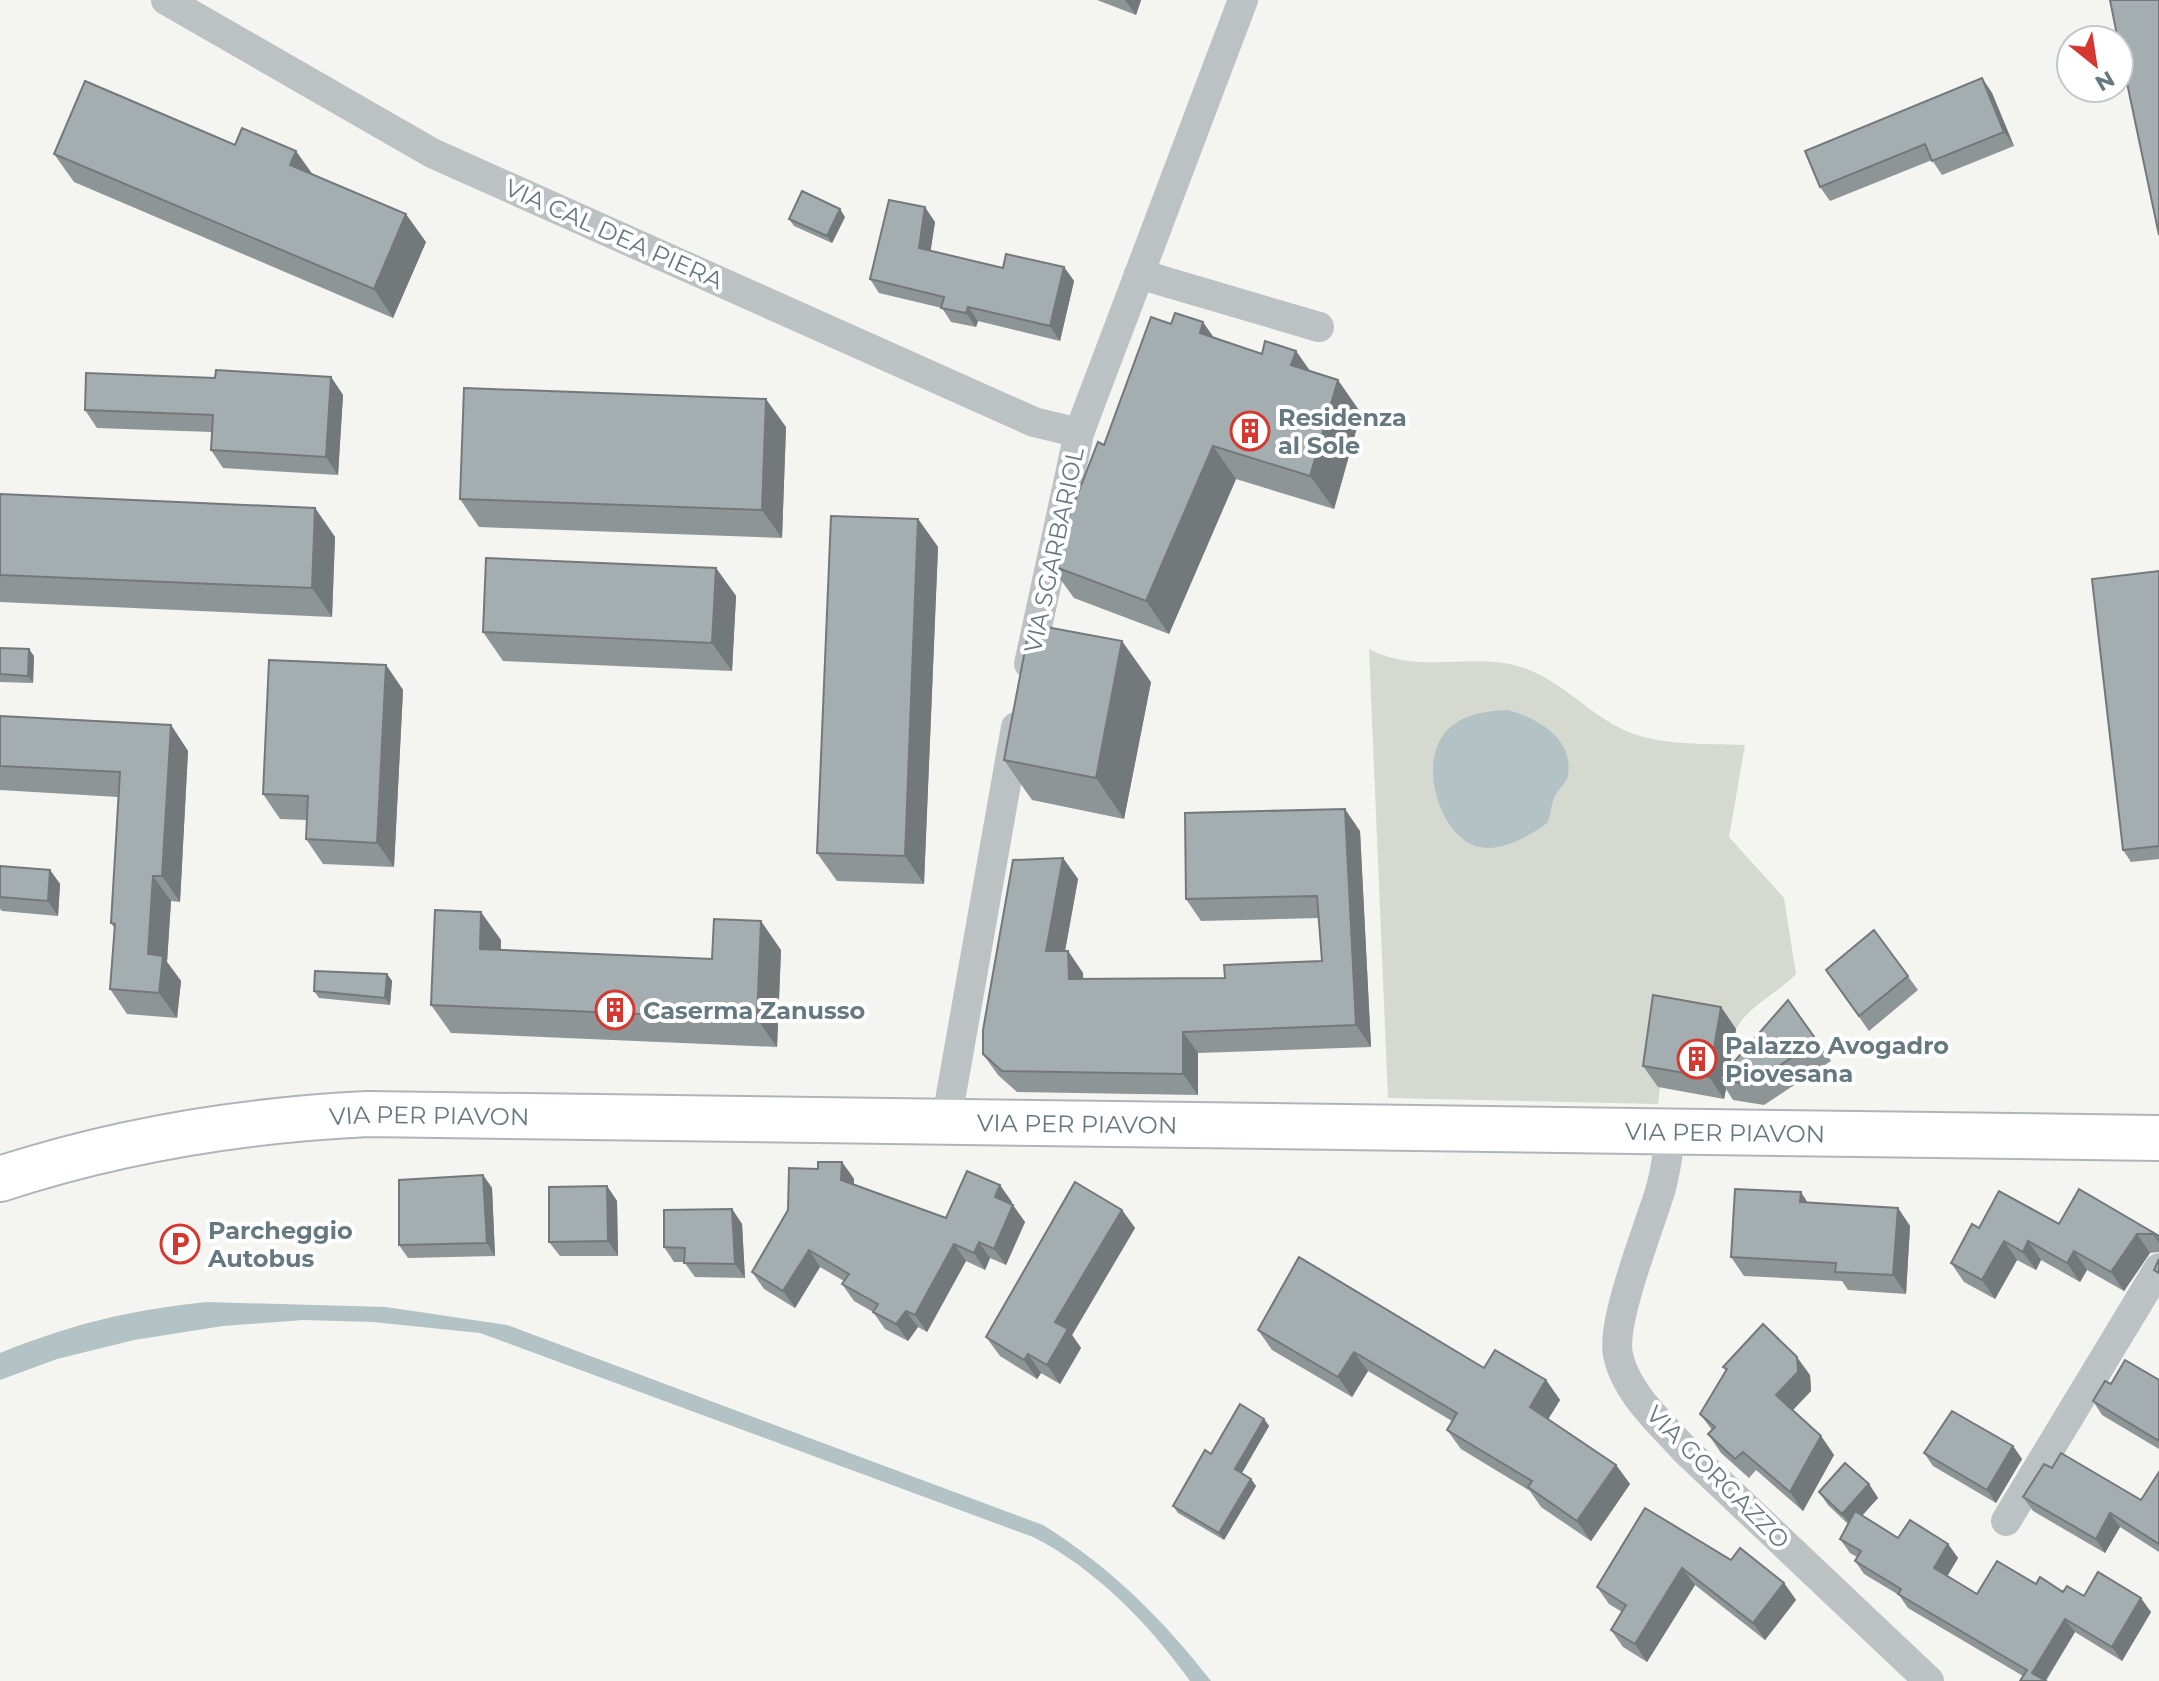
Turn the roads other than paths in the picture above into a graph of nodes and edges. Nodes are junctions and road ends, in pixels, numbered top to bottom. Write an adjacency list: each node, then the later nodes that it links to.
1 (166, 0): 5 (street, VIA CAL DEA PIERA)
2 (1243, 0): 3 (street, VIA SGARBARIOL)
3 (1139, 274): 4 (street); 5 (street, VIA SGARBARIOL)
4 (1319, 327)
5 (1079, 433): 6 (street, VIA SGARBARIOL)
6 (946, 1123): 7 (street, VIA PER PIAVON); 9 (street, VIA PER PIAVON)
7 (1671, 1133): 8 (street, VIA PER PIAVON); 12 (street, VIA GORGAZZO)
8 (2159, 1138)
9 (0, 1179)
10 (2159, 1268): 11 (street)
11 (2006, 1521)
12 (1929, 1681)

